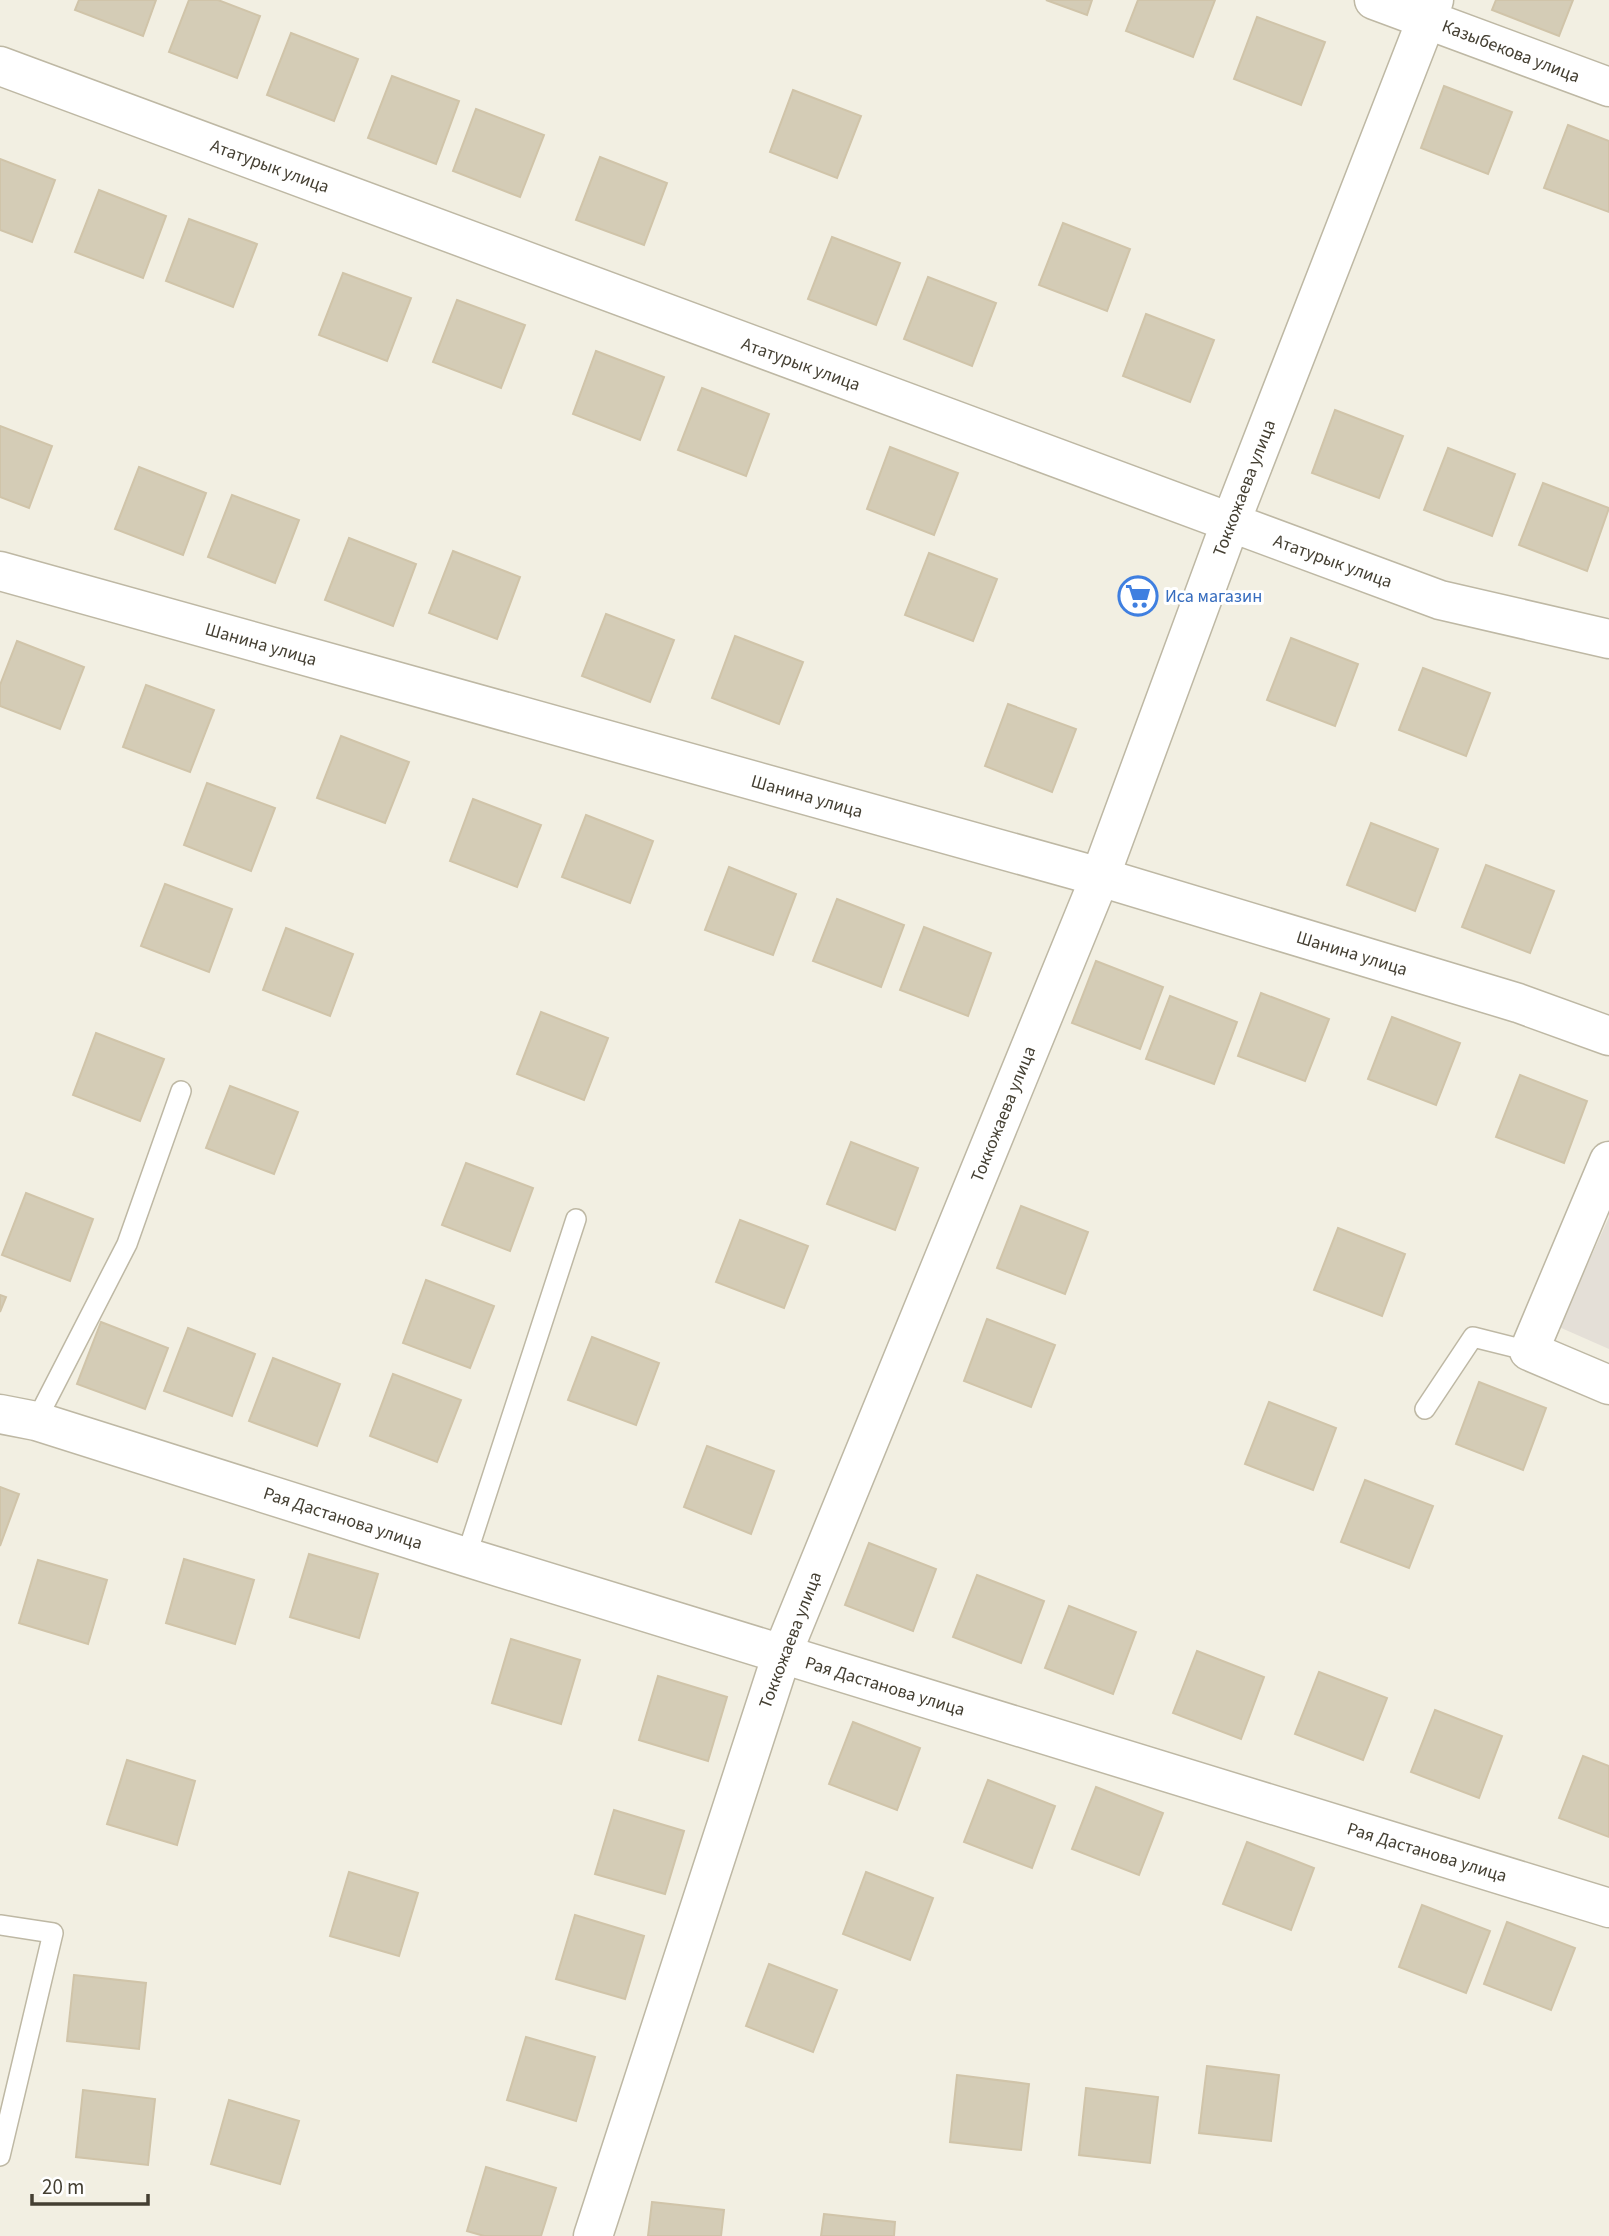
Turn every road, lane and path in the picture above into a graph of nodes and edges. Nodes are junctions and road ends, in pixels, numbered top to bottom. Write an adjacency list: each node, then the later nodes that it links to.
1 (1374, 0): 2 (street, Казыбекова улица)
2 (1430, 10): 4 (street, Казыбекова улица); 5 (street, Токкожаева улица)
3 (0, 66): 5 (street, Ататурык улица)
4 (1609, 87)
5 (1230, 524): 7 (street, Ататурык улица); 8 (street, Токкожаева улица)
6 (0, 571): 8 (street, Шанина улица)
7 (1609, 639)
8 (1100, 877): 9 (street, Шанина улица); 18 (street, Токкожаева улица)
9 (1609, 1036)
10 (181, 1091): 16 (lane)
11 (1609, 1161): 13 (street)
12 (576, 1219): 17 (lane)
13 (1529, 1351): 14 (street); 15 (lane)
14 (1609, 1385)
15 (1425, 1409)
16 (18, 1418): 17 (street, Рая Дастанова улица)
17 (466, 1558): 18 (street, Рая Дастанова улица)
18 (782, 1654): 19 (street, Рая Дастанова улица); 22 (street, Токкожаева улица)
19 (1609, 1908)
20 (0, 1924): 21 (lane)
21 (0, 2156)
22 (593, 2236)

